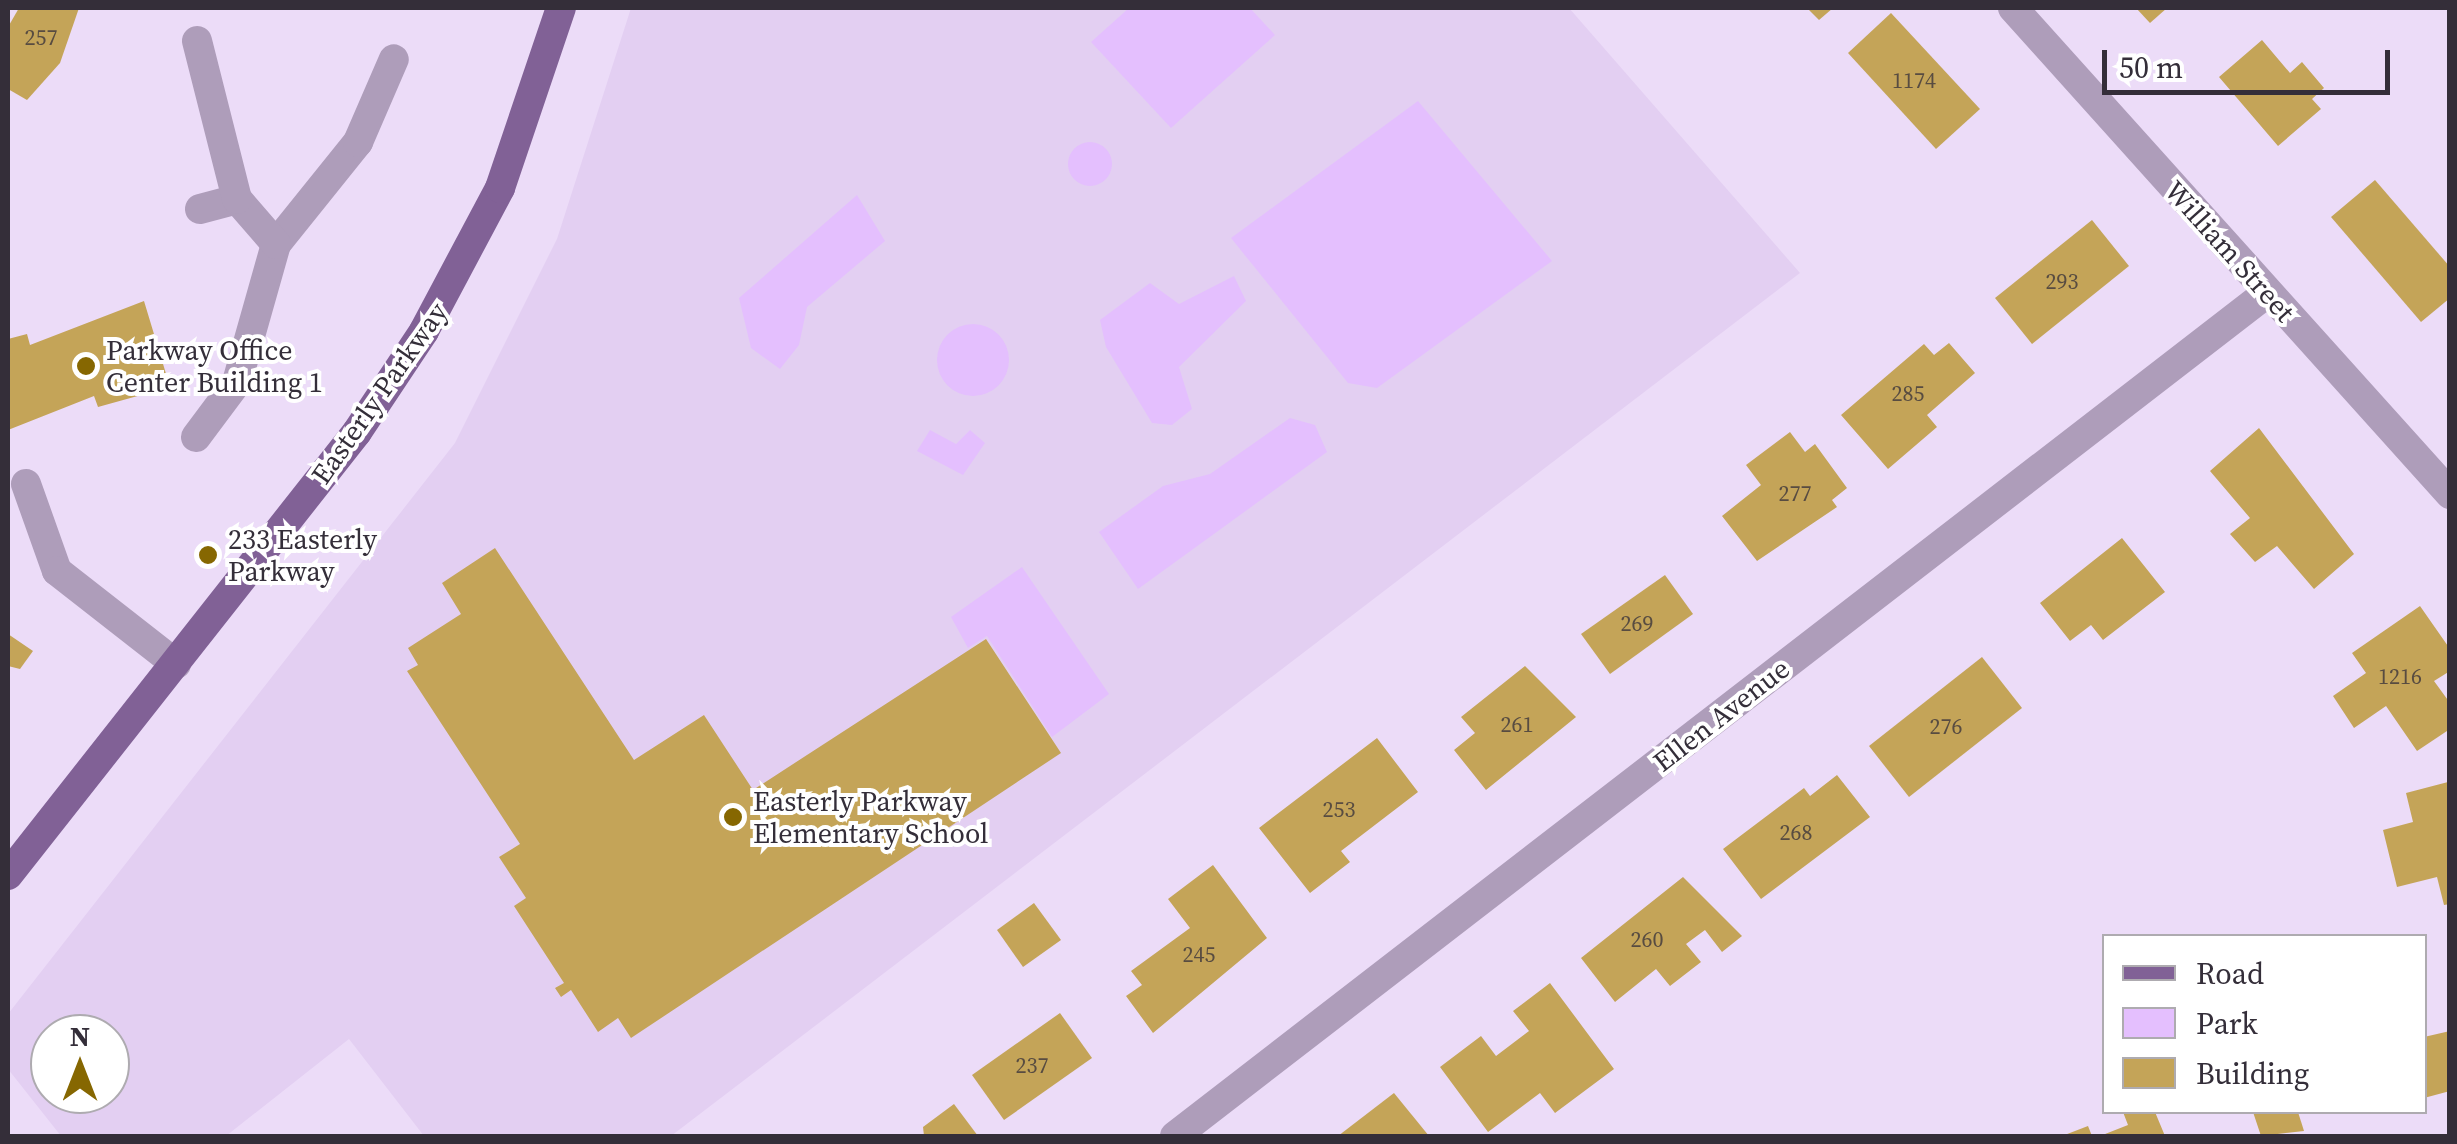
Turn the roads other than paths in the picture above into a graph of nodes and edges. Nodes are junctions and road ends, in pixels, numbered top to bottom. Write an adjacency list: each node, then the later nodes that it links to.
1 (562, 8): 12 (main road, Easterly Parkway)
2 (2013, 8): 8 (street, William Street)
3 (196, 41): 5 (street)
4 (394, 60): 7 (street)
5 (238, 199): 6 (street); 7 (street)
6 (200, 210)
7 (276, 244): 9 (street)
8 (2267, 293): 11 (street, William Street); 14 (street, Ellen Avenue)
9 (196, 437)
10 (26, 484): 12 (street)
11 (2450, 494)
12 (176, 664): 13 (main road, Easterly Parkway)
13 (8, 875)
14 (1176, 1136)

